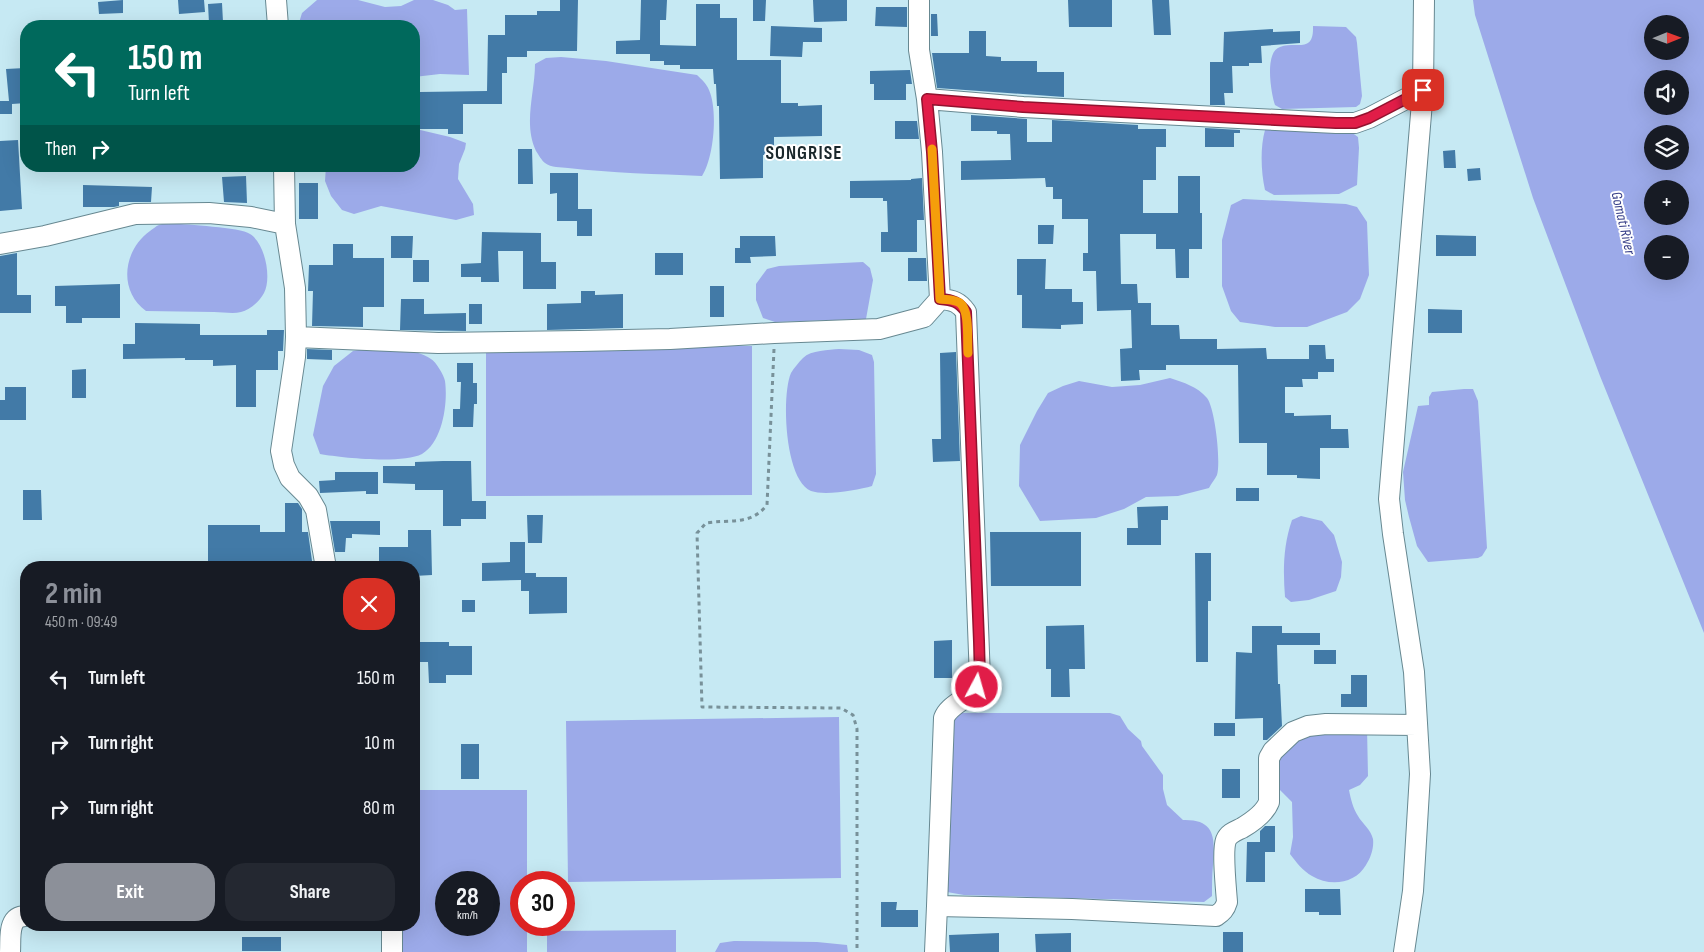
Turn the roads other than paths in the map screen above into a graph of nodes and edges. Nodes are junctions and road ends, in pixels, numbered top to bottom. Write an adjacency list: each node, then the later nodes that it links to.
1 (276, 0): 4 (street)
2 (919, 0): 6 (street)
3 (1424, 0): 5 (street)
4 (278, 20)
5 (1423, 90): 6 (street); 13 (street)
6 (927, 99): 10 (street)
7 (284, 172): 8 (street)
8 (285, 224): 9 (street); 11 (street)
9 (0, 244)
10 (940, 299): 11 (street); 14 (street)
11 (296, 337): 12 (street)
12 (325, 561)
13 (1417, 725): 14 (street); 20 (street)
14 (937, 906): 19 (street)
15 (20, 917): 17 (street)
16 (392, 931): 18 (street)
17 (10, 952)
18 (392, 952)
19 (935, 952)
20 (1404, 952)

